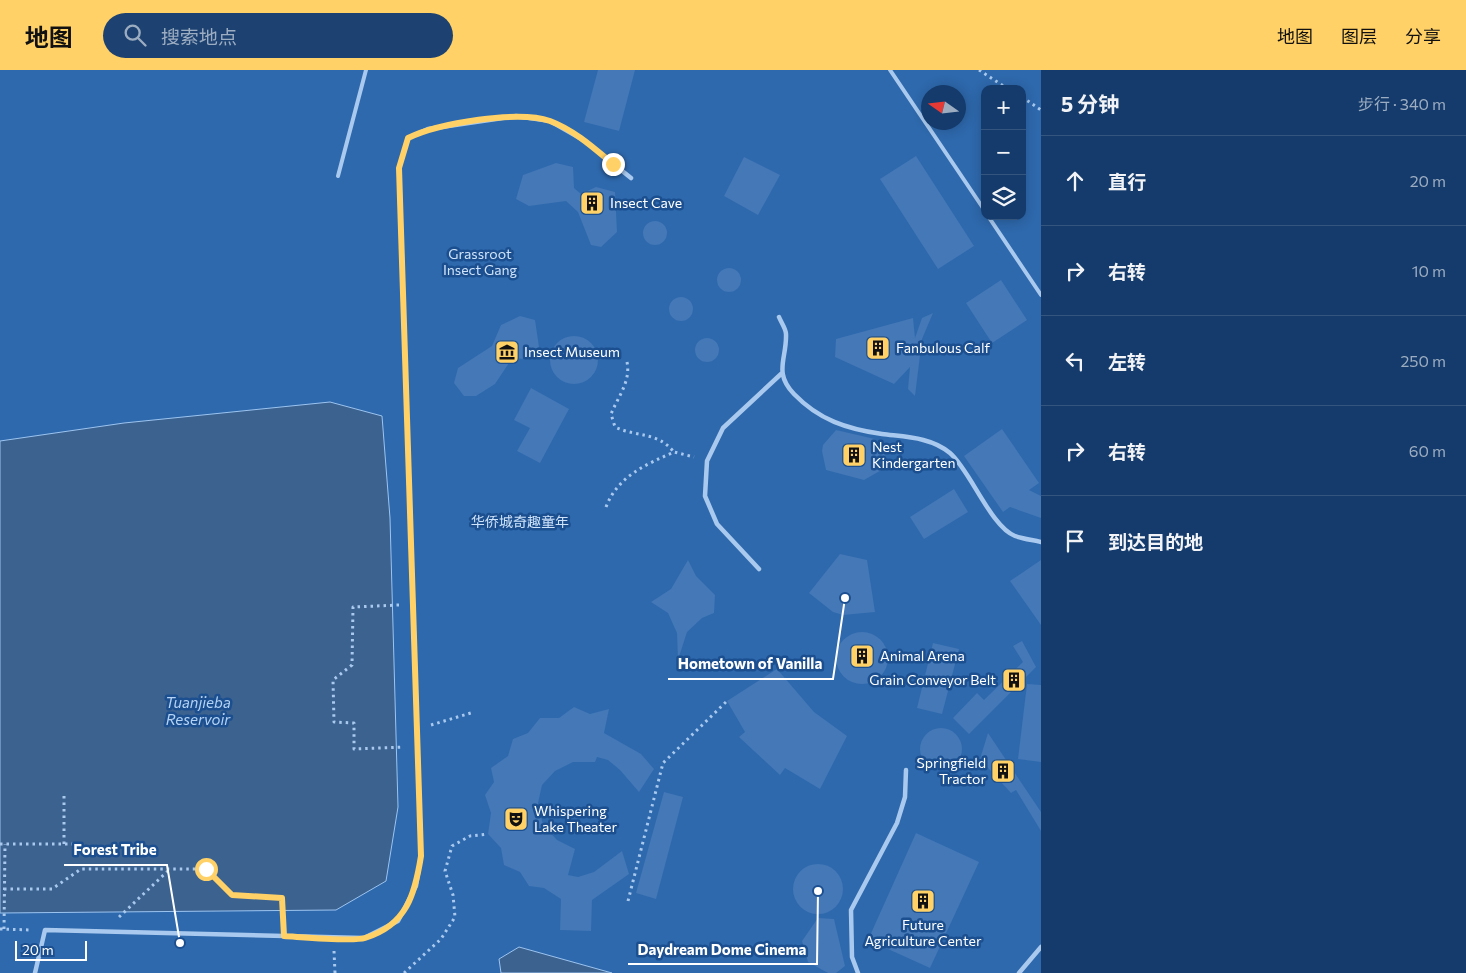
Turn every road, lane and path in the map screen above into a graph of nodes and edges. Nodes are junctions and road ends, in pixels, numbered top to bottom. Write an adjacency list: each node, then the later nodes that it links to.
1 (366, 70): 7 (lane)
2 (890, 70): 9 (lane)
3 (979, 70): 4 (path)
4 (1002, 85)
5 (1026, 100): 6 (path)
6 (1041, 110)
7 (338, 176)
8 (631, 178): 20 (street)
9 (981, 205)
10 (991, 220): 11 (lane)
11 (1041, 295)
12 (779, 317): 14 (street)
13 (627, 362): 15 (path)
14 (781, 374): 16 (street); 18 (street)
15 (674, 452): 16 (path); 17 (path)
16 (707, 461): 19 (street)
17 (606, 507)
18 (1041, 542)
19 (759, 569)
20 (414, 604): 23 (street); 24 (path)
21 (727, 702): 34 (path)
22 (474, 712): 23 (path)
23 (419, 729): 24 (street)
24 (419, 746): 39 (street)
25 (906, 770): 44 (street)
26 (64, 796): 30 (path)
27 (488, 834): 43 (path)
28 (0, 844): 29 (path)
29 (5, 844): 30 (path); 33 (path)
30 (64, 844): 31 (path)
31 (82, 844)
32 (170, 869): 33 (path); 37 (path); 38 (path)
33 (4, 889): 35 (path)
34 (628, 901)
35 (2, 929): 36 (path)
36 (45, 930): 37 (street); 41 (street)
37 (104, 931): 38 (street)
38 (284, 936): 39 (street)
39 (334, 937): 42 (path)
40 (1041, 946): 45 (street)
41 (34, 973)
42 (335, 973)
43 (404, 973)
44 (858, 973)
45 (1018, 973)

